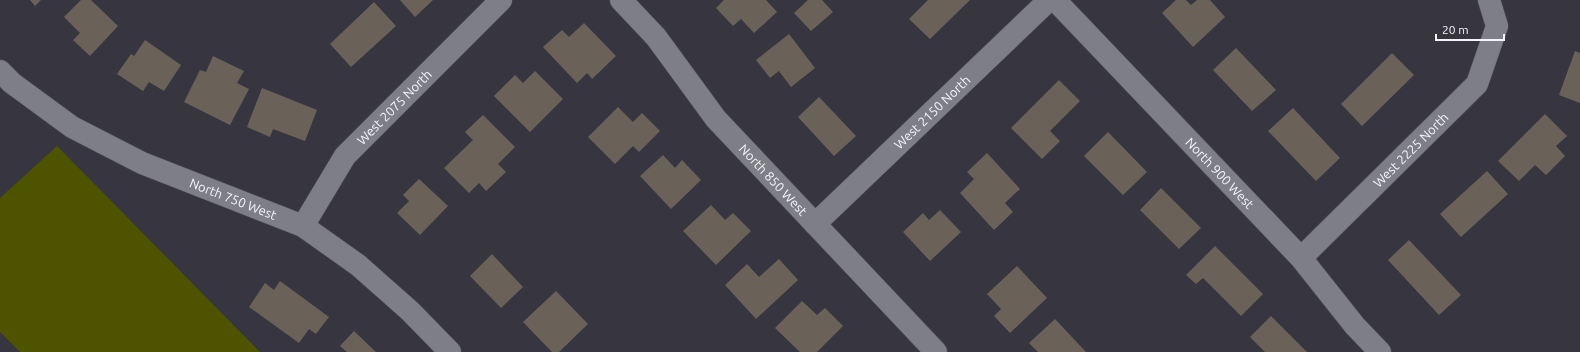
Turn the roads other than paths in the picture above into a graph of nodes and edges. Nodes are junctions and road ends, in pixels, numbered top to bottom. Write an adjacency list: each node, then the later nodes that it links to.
1 (501, 0): 8 (street, West 2075 North)
2 (621, 0): 7 (street, North 850 West)
3 (1049, 0): 7 (street, West 2150 North)
4 (1055, 0): 9 (street, North 900 West)
5 (1489, 0): 9 (street, West 2225 North)
6 (0, 70): 8 (street, North 750 West)
7 (815, 224): 11 (street, North 850 West)
8 (303, 226): 10 (street, North 750 West)
9 (1301, 258): 12 (street, North 900 West)
10 (450, 352)
11 (936, 352)
12 (1380, 352)

